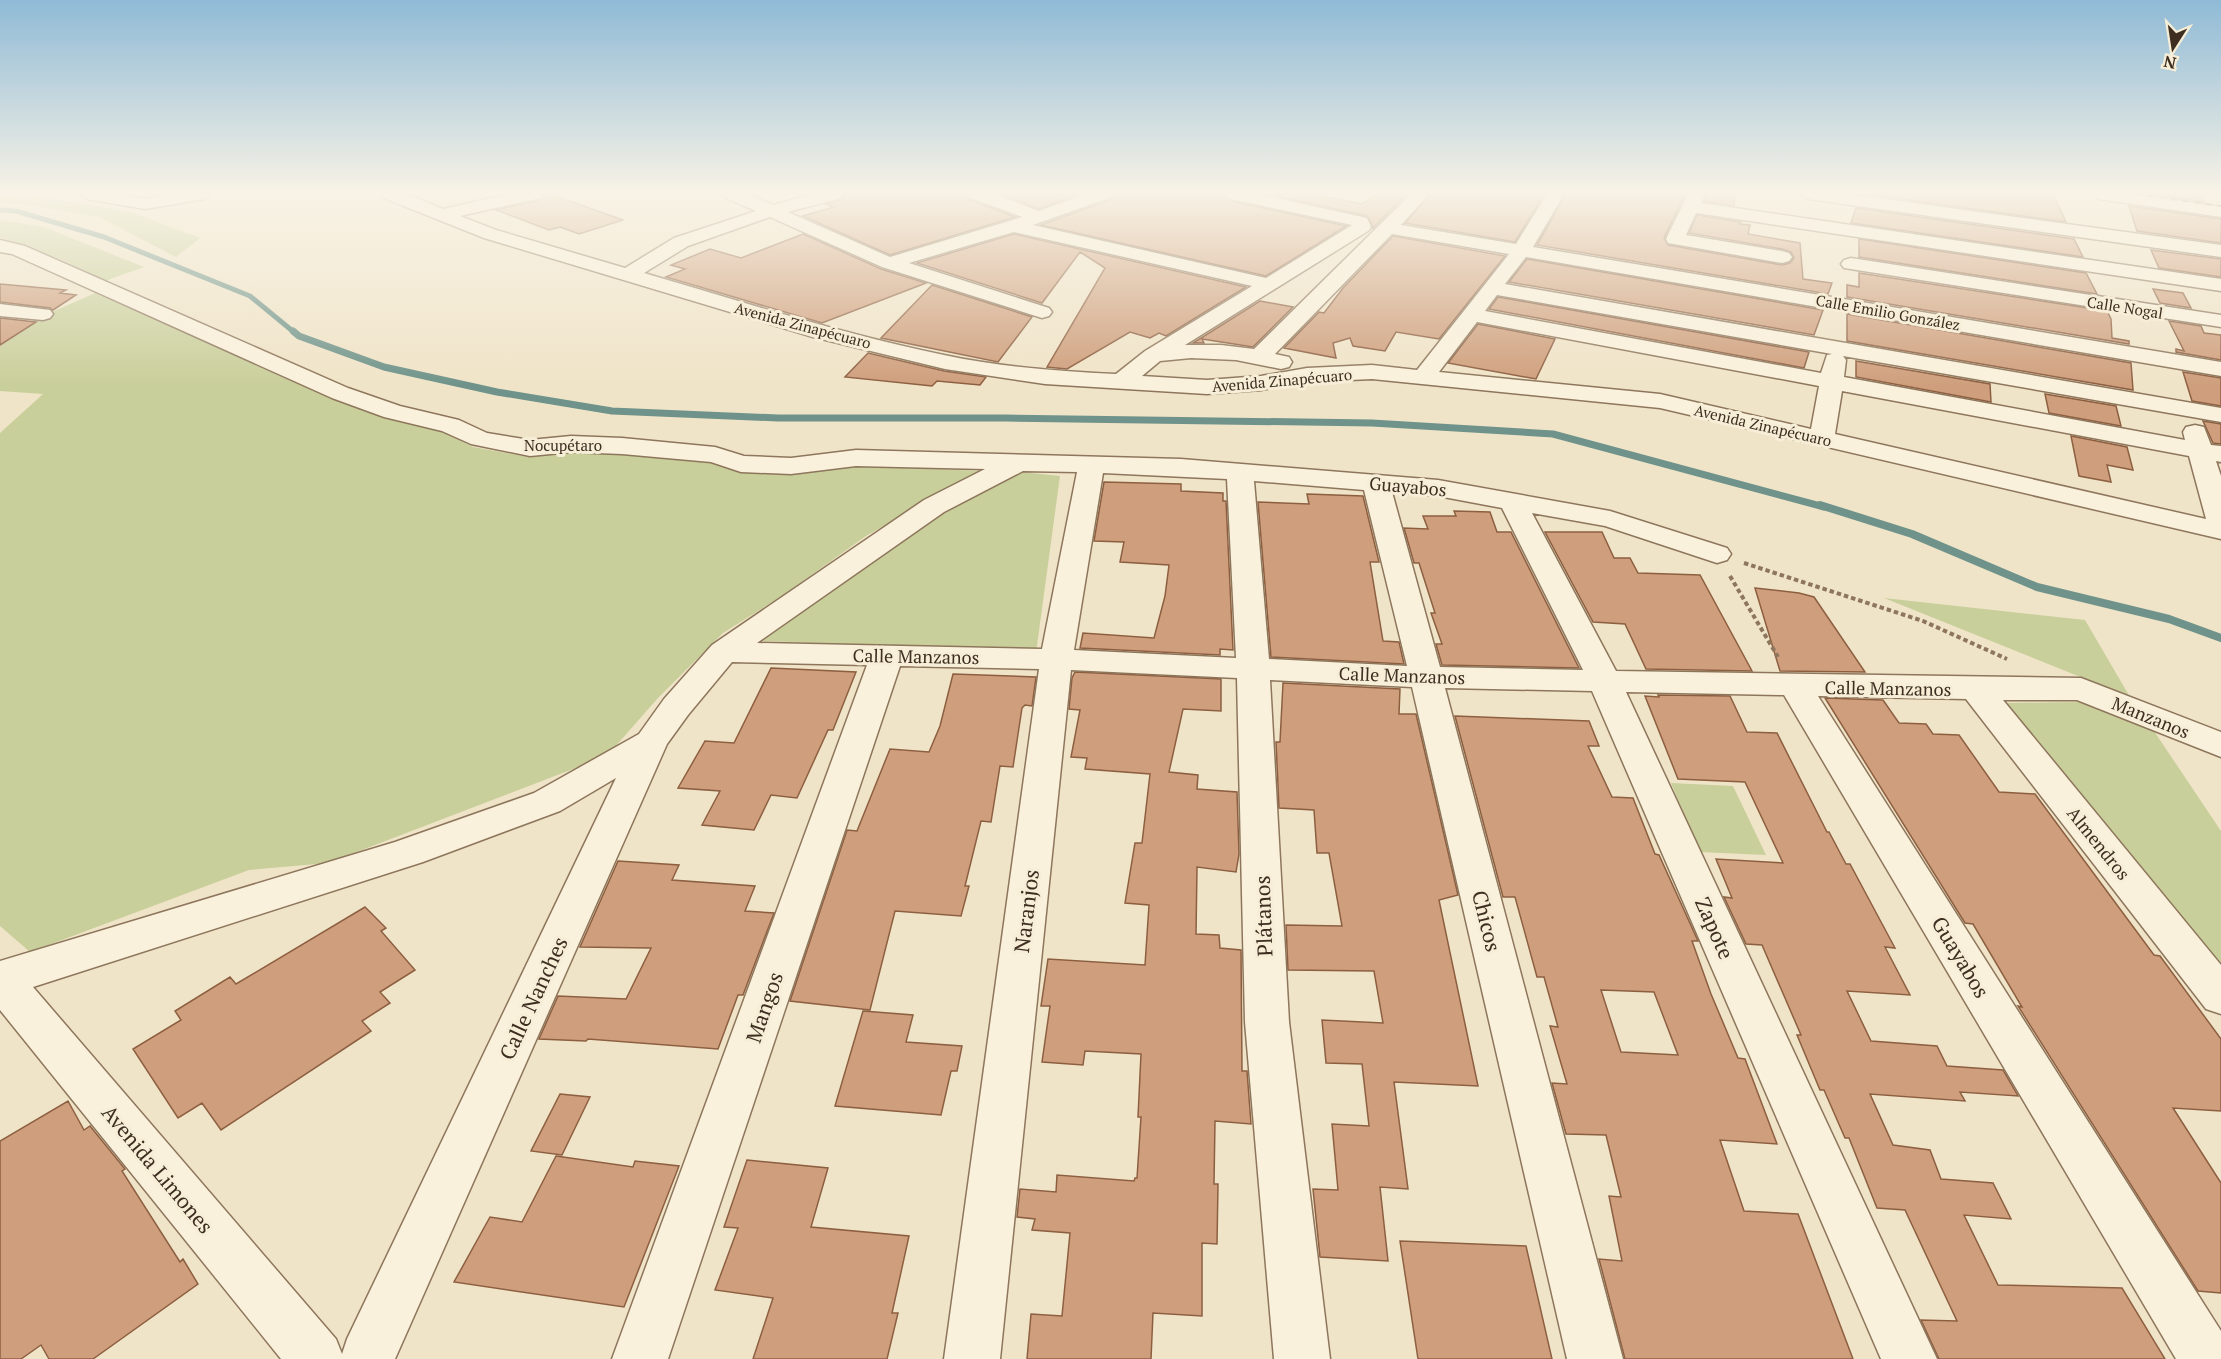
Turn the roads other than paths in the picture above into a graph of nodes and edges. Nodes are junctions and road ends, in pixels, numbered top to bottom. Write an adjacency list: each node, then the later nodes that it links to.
1 (33, 257): 39 (street, Nocupétaro)
2 (566, 257): 14 (street, Avenida Zinapécuaro)
3 (633, 257): 14 (street)
4 (877, 257): 15 (street)
5 (908, 257): 15 (street)
6 (1151, 257): 18 (street)
7 (1311, 257): 18 (street)
8 (1359, 257): 29 (street)
9 (1516, 257): 20 (street)
10 (1565, 257): 21 (street, Calle Emilio González)
11 (1852, 257): 16 (street)
12 (2031, 257): 17 (street)
13 (2136, 257): 17 (street)
14 (625, 260): 34 (street, Avenida Zinapécuaro)
15 (889, 263): 23 (street)
16 (1851, 264): 21 (street); 30 (street, Calle Nogal)
17 (2144, 274): 19 (street); 30 (street)
18 (1267, 284): 28 (street)
19 (2221, 285)
20 (1491, 288): 24 (street); 27 (street)
21 (1843, 305): 27 (street); 30 (street, Calle Emilio González)
22 (0, 310): 26 (street)
23 (1042, 312)
24 (1471, 315): 33 (street); 35 (street)
25 (2221, 321): 30 (street, Calle Nogal)
26 (0, 323)
27 (1837, 346): 30 (street); 35 (street)
28 (1153, 356): 29 (street); 34 (street)
29 (1260, 356): 32 (street)
30 (2175, 360): 31 (street); 36 (street); 38 (street)
31 (2221, 369)
32 (1307, 375): 33 (street, Avenida Zinapécuaro); 34 (street, Avenida Zinapécuaro)
33 (1423, 377): 37 (street, Avenida Zinapécuaro)
34 (1121, 382)
35 (1831, 382): 37 (street); 38 (street)
36 (2221, 415)
37 (1822, 439): 45 (street, Avenida Zinapécuaro)
38 (2211, 452): 44 (street)
39 (1017, 463): 40 (street, Nocupétaro); 47 (street, Calle Nanches)
40 (1091, 465): 41 (street, Guayabos); 49 (street, Naranjos)
41 (1240, 472): 42 (street, Guayabos); 50 (street, Plátanos)
42 (1376, 483): 43 (street, Guayabos); 51 (street, Chicos)
43 (1512, 501): 46 (street, Guayabos); 52 (street, Zapote)
44 (2221, 522)
45 (2221, 531)
46 (1717, 554)
47 (723, 652): 48 (street, Calle Manzanos); 56 (street, Calle Nanches)
48 (887, 655): 49 (street, Calle Manzanos); 62 (street, Mangos)
49 (1056, 659): 50 (street, Calle Manzanos); 63 (street, Naranjos)
50 (1253, 668): 51 (street, Calle Manzanos); 64 (street, Plátanos)
51 (1426, 677): 52 (street, Calle Manzanos); 65 (street, Chicos)
52 (1604, 680): 53 (street, Calle Manzanos); 66 (street, Zapote)
53 (1795, 686): 55 (street, Calle Manzanos); 67 (street, Guayabos)
54 (2081, 688): 55 (street, Calle Manzanos); 57 (street, Manzanos)
55 (1976, 690): 59 (street, Almendros)
56 (651, 742): 58 (street); 61 (street, Calle Nanches)
57 (2217, 747)
58 (0, 980): 60 (street, Avenida Limones)
59 (2221, 996)
60 (316, 1359)
61 (367, 1359)
62 (640, 1359)
63 (972, 1359)
64 (1302, 1359)
65 (1595, 1359)
66 (1909, 1359)
67 (2207, 1359)

